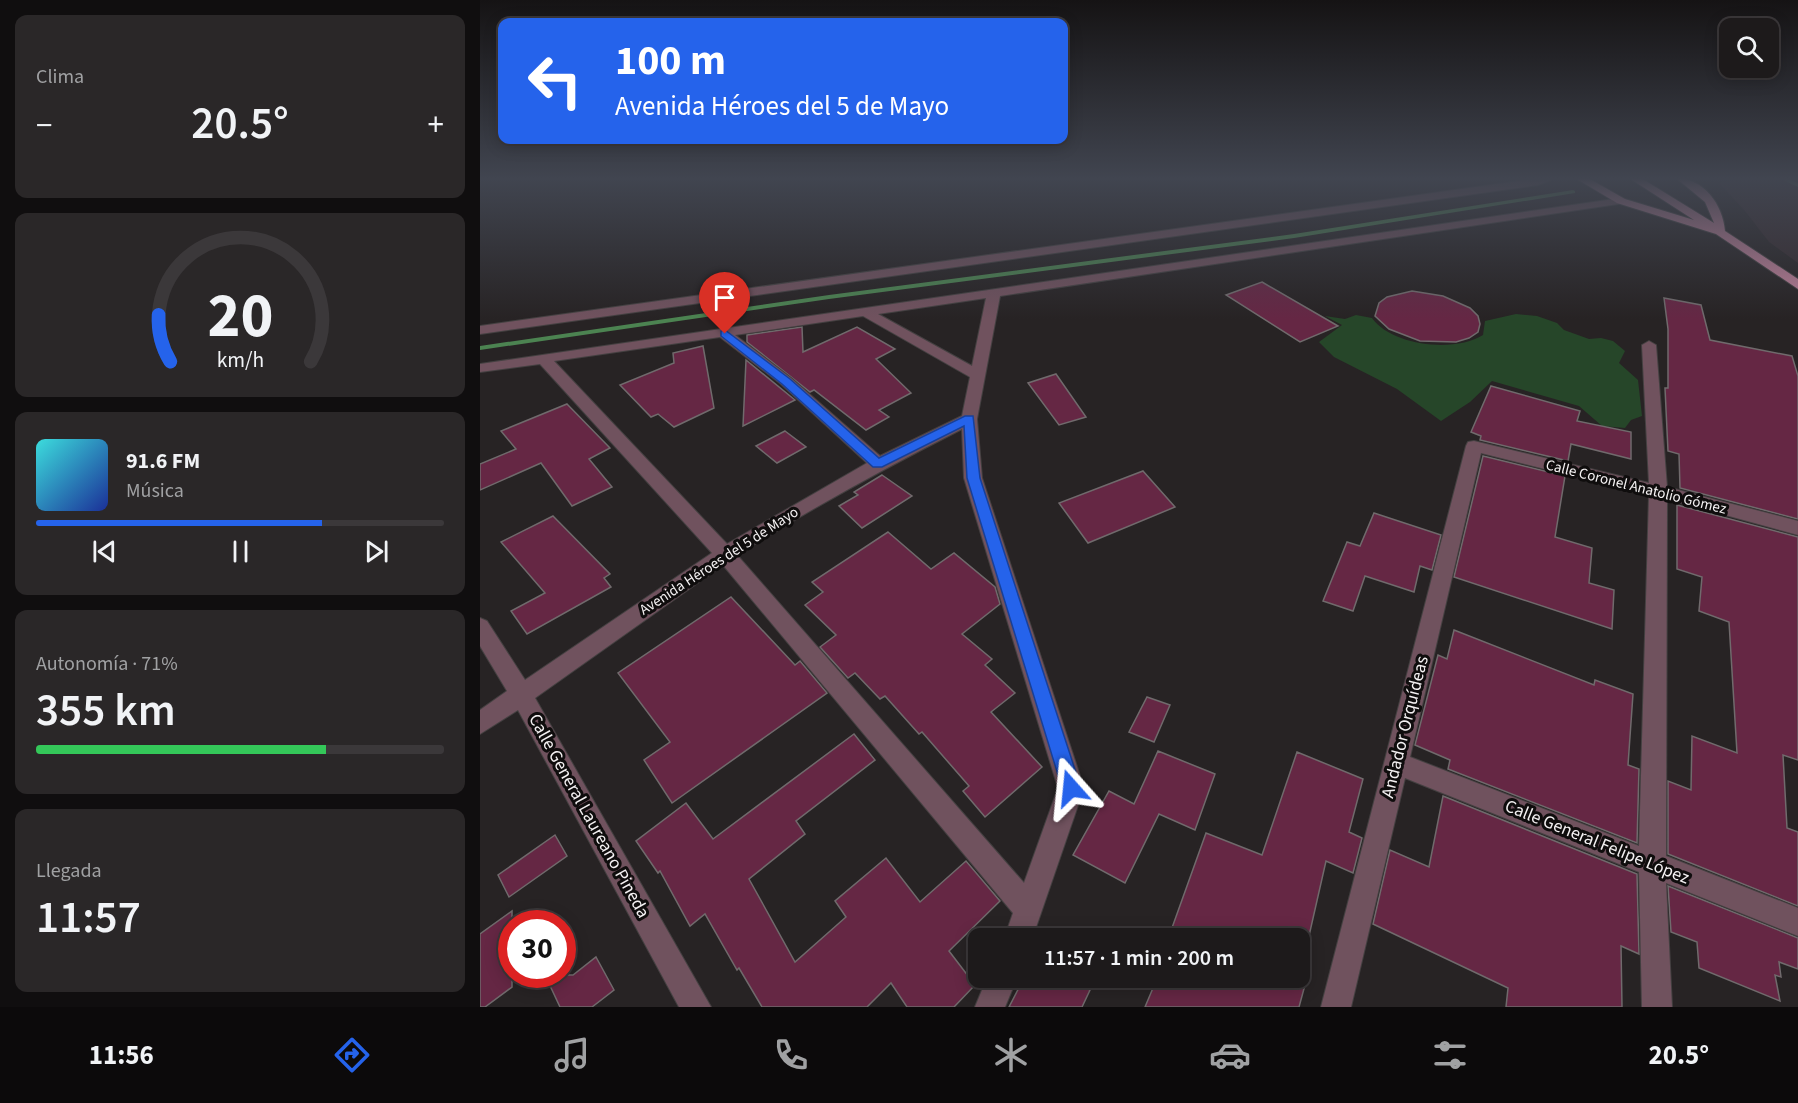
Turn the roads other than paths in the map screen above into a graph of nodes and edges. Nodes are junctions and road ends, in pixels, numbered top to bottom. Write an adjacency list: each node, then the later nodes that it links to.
1 (1240, 225): 10 (street)
2 (1456, 225): 8 (street)
3 (1698, 225): 6 (main road)
4 (1709, 225): 6 (main road)
5 (1720, 225): 6 (main road)
6 (1720, 232): 7 (main road)
7 (1798, 285)
8 (994, 292): 9 (street); 15 (street)
9 (867, 313): 11 (street); 15 (street)
10 (480, 330)
11 (725, 334): 13 (street); 18 (street)
12 (1648, 345): 19 (street)
13 (544, 359): 14 (street); 21 (street)
14 (480, 368)
15 (978, 375): 16 (street)
16 (969, 419): 18 (street, Avenida Héroes del 5 de Mayo); 27 (street)
17 (1474, 446): 19 (street, Calle Coronel Anatolio Gómez); 25 (street, Andador Orquídeas)
18 (878, 464): 21 (street, Avenida Héroes del 5 de Mayo)
19 (1658, 491): 20 (street, Calle Coronel Anatolio Gómez); 26 (street)
20 (1798, 528)
21 (725, 554): 23 (street, Avenida Héroes del 5 de Mayo); 27 (street)
22 (480, 627): 23 (street, Calle General Laureano Pineda)
23 (521, 694): 24 (street, Avenida Héroes del 5 de Mayo); 31 (street, Calle General Laureano Pineda)
24 (480, 723)
25 (1396, 763): 26 (street, Calle General Felipe López); 33 (street, Andador Orquídeas)
26 (1652, 863): 28 (street, Calle General Felipe López); 34 (street)
27 (1029, 910): 29 (street)
28 (1798, 922)
29 (1022, 928)
30 (998, 988): 32 (street)
31 (696, 1007)
32 (990, 1007)
33 (1336, 1007)
34 (1656, 1007)

